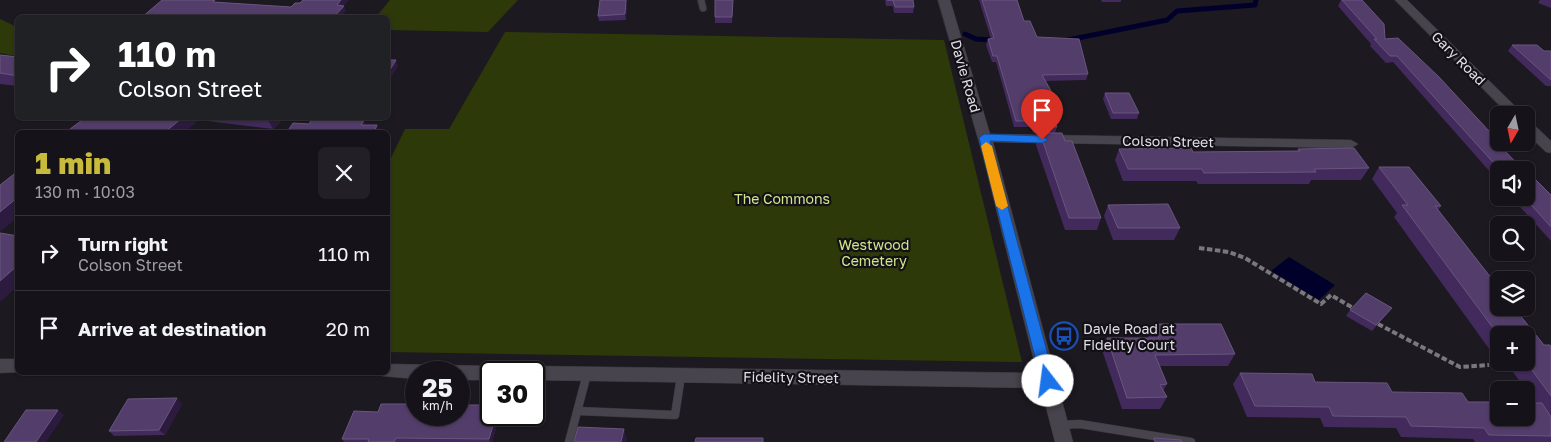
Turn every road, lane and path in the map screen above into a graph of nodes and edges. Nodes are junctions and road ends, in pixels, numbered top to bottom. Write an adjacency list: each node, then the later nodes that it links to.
1 (701, 0): 4 (lane)
2 (944, 0): 7 (street, Davie Road)
3 (1401, 0): 5 (street, Gary Road)
4 (703, 8)
5 (1508, 106)
6 (1535, 134): 9 (street)
7 (984, 138): 8 (street, Colson Street); 21 (street, Davie Road)
8 (1351, 144)
9 (1551, 149)
10 (1199, 248): 11 (path)
11 (1353, 308)
12 (1378, 324): 13 (path)
13 (1489, 365)
14 (0, 366): 15 (street)
15 (15, 366)
16 (390, 371): 17 (street)
17 (480, 373)
18 (545, 373): 19 (street, Fidelity Street)
19 (587, 374): 20 (street, Fidelity Street); 22 (lane)
20 (682, 376): 21 (street, Fidelity Street); 22 (lane)
21 (1048, 381): 23 (street, Davie Road)
22 (578, 411): 24 (lane)
23 (1059, 425): 25 (street, Davie Road); 26 (lane)
24 (569, 442)
25 (1064, 442)
26 (1191, 442)

